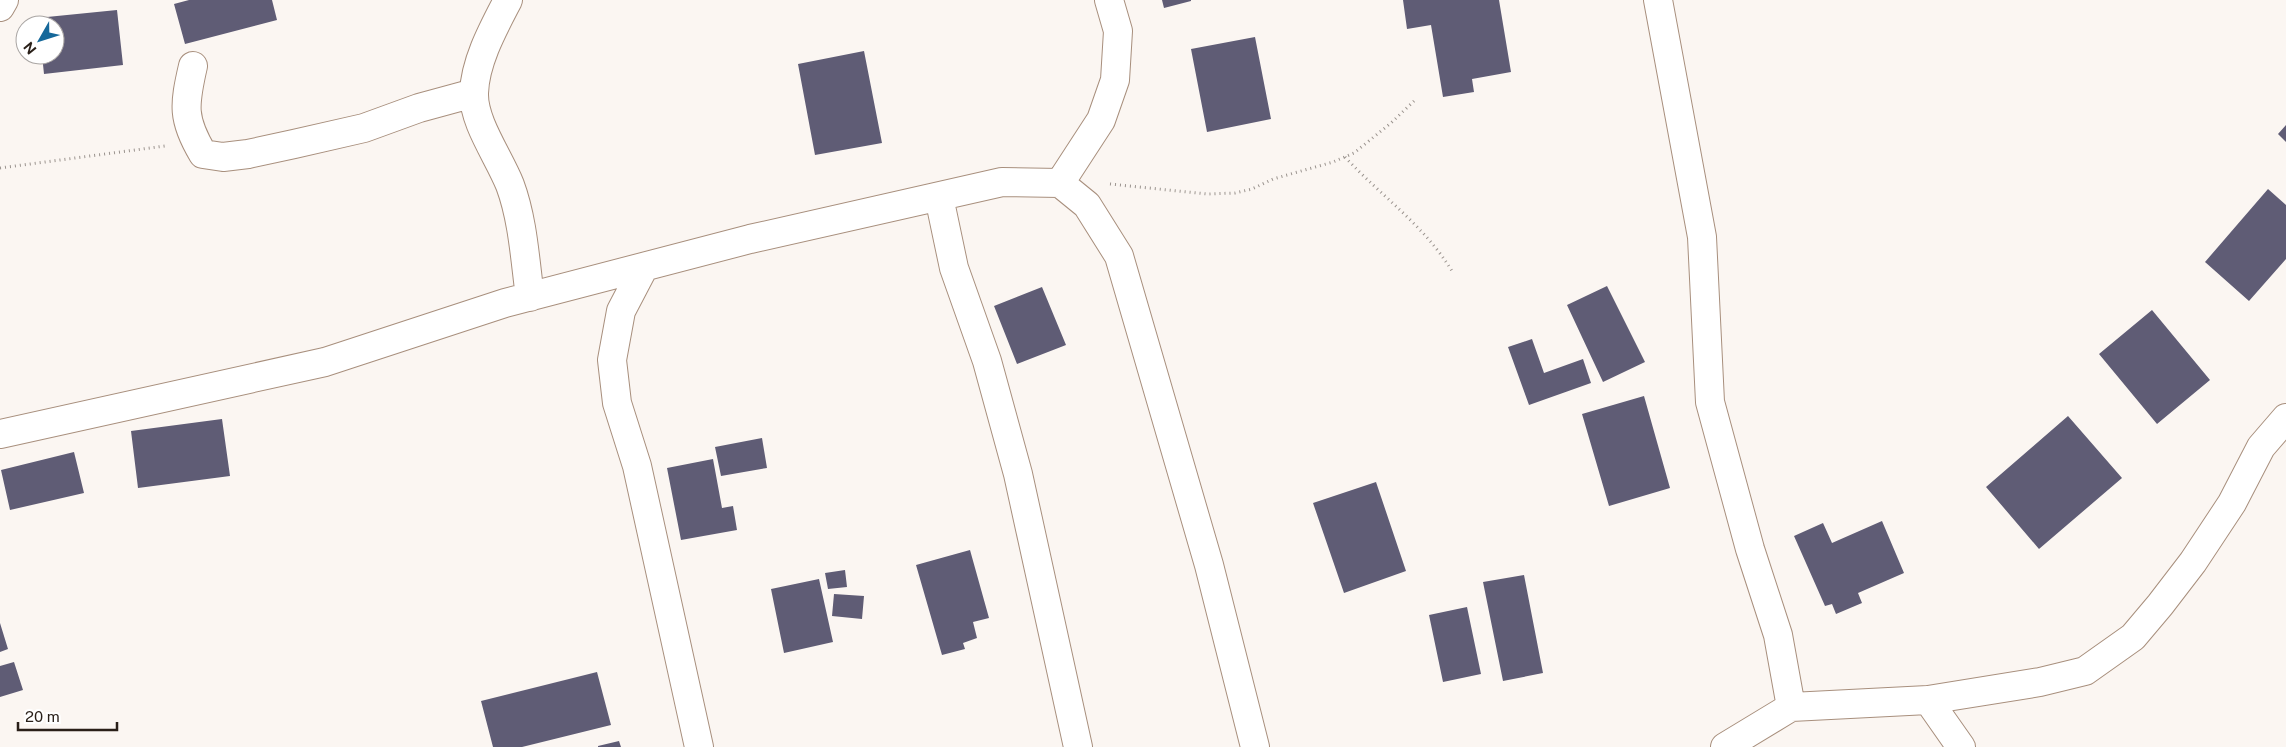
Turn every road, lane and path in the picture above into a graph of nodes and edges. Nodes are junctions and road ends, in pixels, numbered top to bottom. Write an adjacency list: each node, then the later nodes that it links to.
1 (4, 0): 5 (street)
2 (508, 0): 7 (street)
3 (1109, 0): 12 (street)
4 (1658, 0): 20 (street)
5 (0, 8)
6 (193, 66): 9 (street)
7 (474, 94): 9 (street); 16 (street)
8 (1414, 101): 10 (path)
9 (196, 142): 11 (path)
10 (1345, 157): 12 (path); 15 (path)
11 (0, 168)
12 (1065, 188): 13 (street); 23 (street)
13 (939, 197): 14 (street); 22 (street)
14 (644, 267): 16 (street); 21 (street)
15 (1452, 271)
16 (530, 297): 18 (street)
17 (2286, 418): 19 (street)
18 (0, 434)
19 (1928, 700): 20 (street); 25 (street)
20 (1791, 707): 24 (street)
21 (699, 747)
22 (1078, 747)
23 (1255, 747)
24 (1725, 747)
25 (1961, 747)

